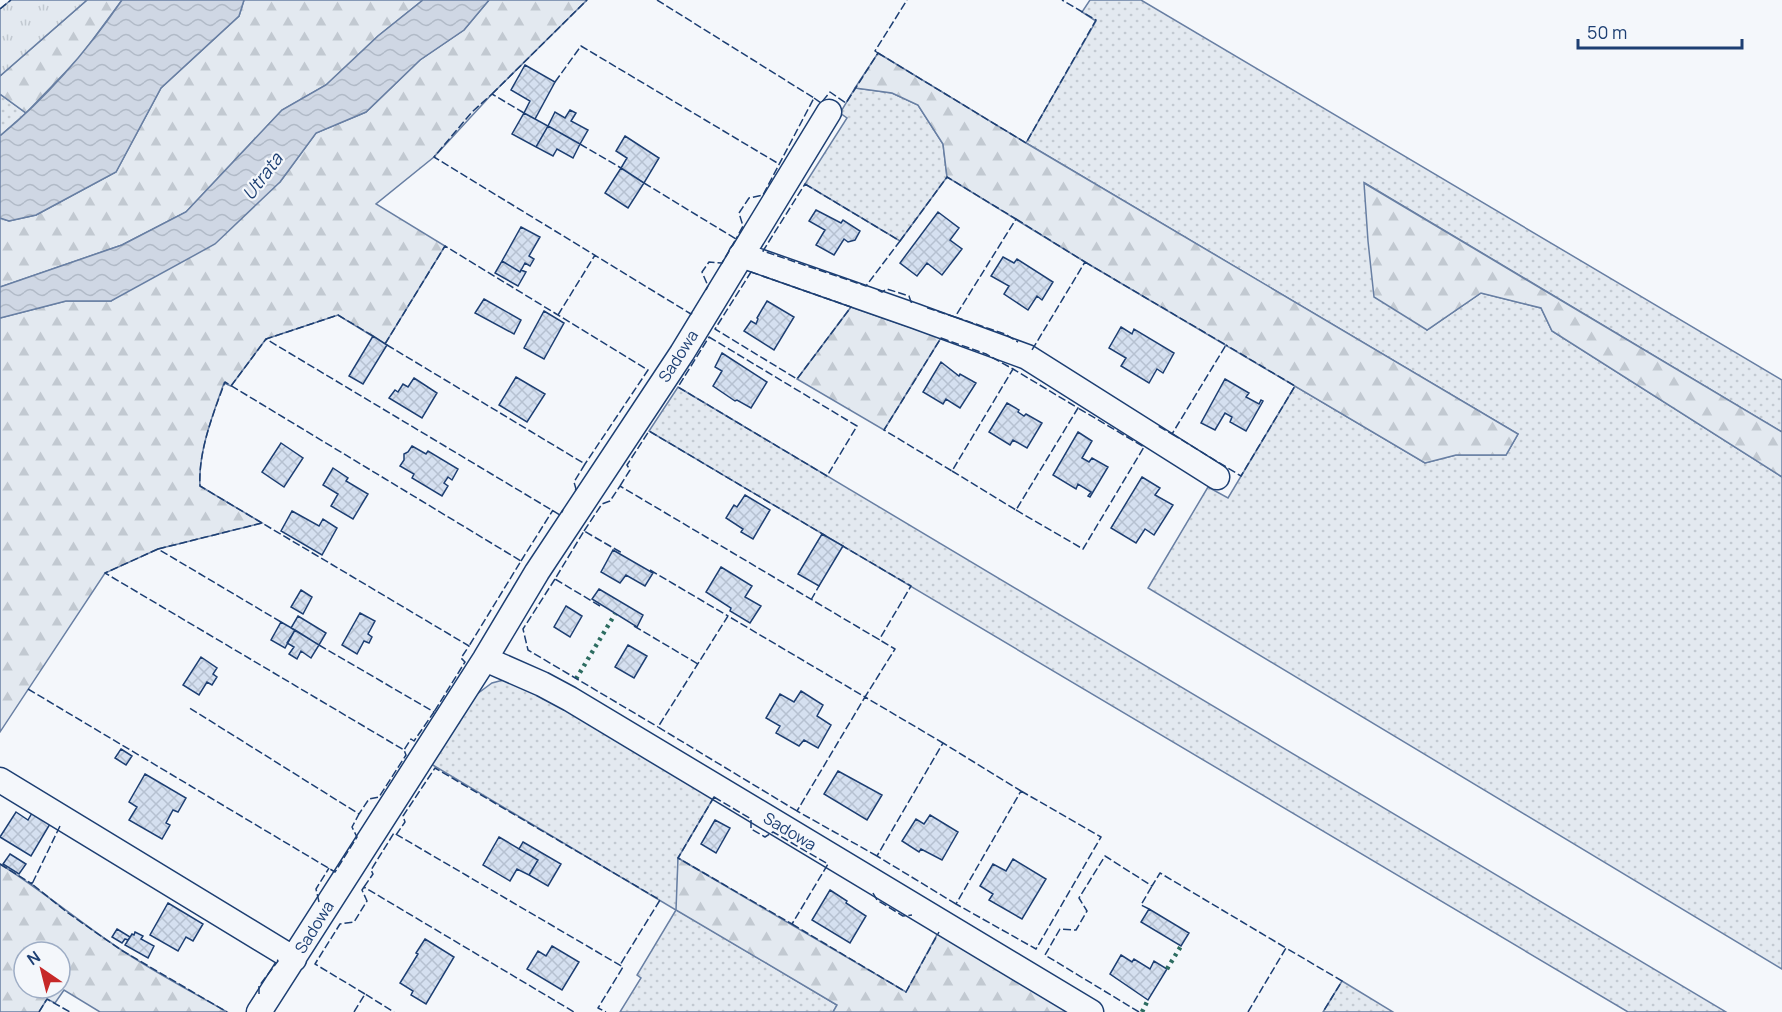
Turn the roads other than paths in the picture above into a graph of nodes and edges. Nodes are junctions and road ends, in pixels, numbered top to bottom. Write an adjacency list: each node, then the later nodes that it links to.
1 (829, 112): 2 (street, Sadowa)
2 (741, 255): 3 (street); 4 (street, Sadowa)
3 (1217, 477)
4 (484, 659): 6 (street, Sadowa); 8 (street, Sadowa)
5 (0, 780): 6 (street)
6 (294, 959): 7 (street, Sadowa)
7 (259, 1012)
8 (1091, 1012)

